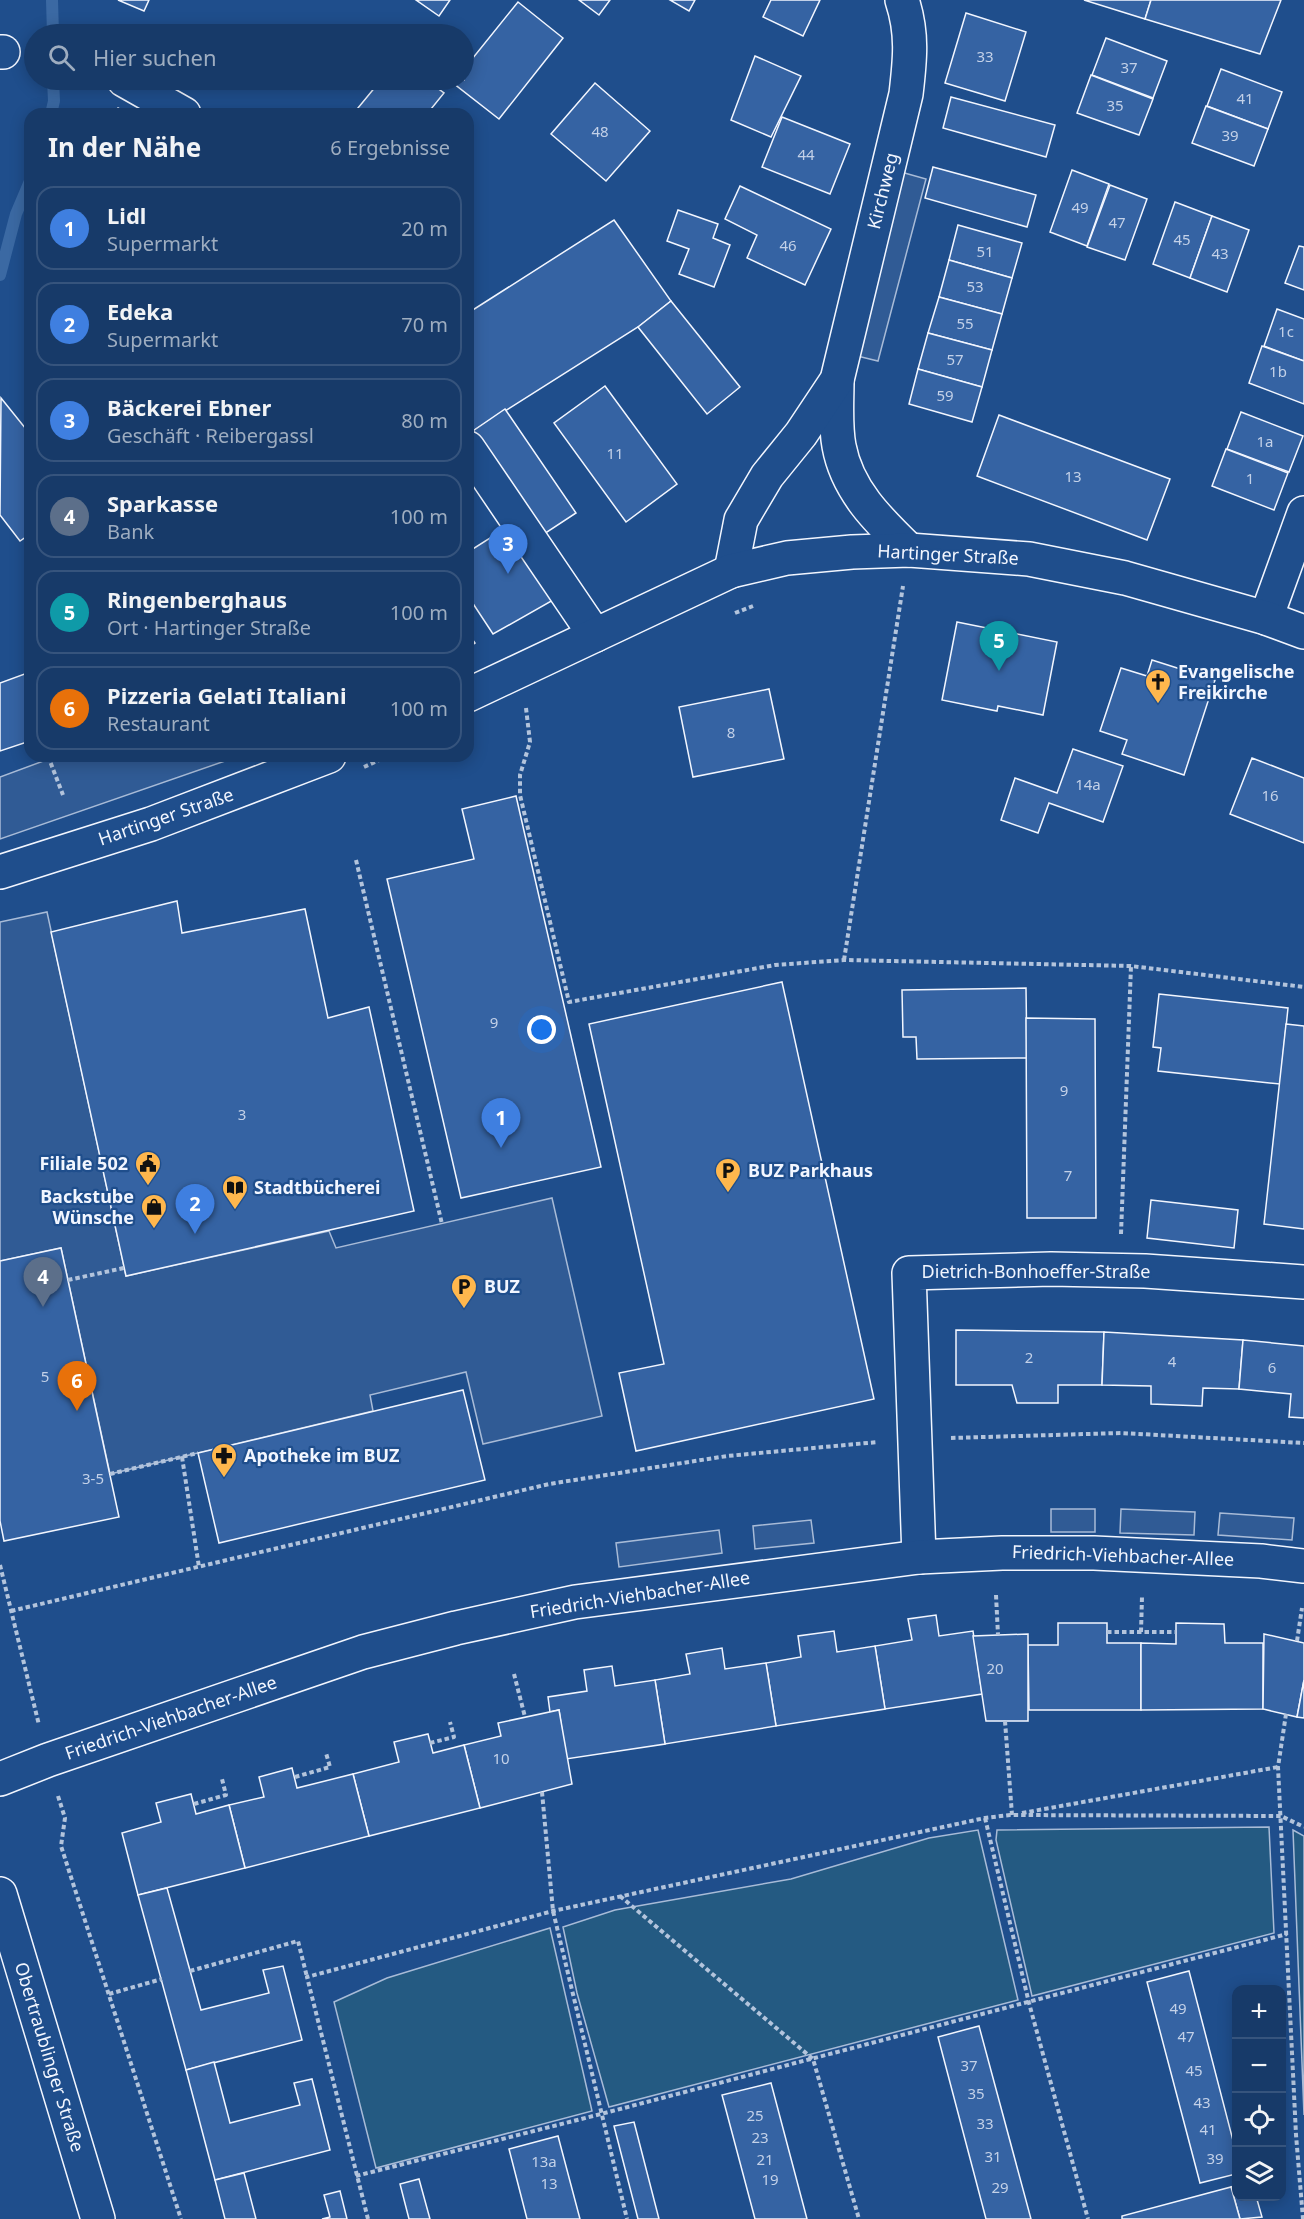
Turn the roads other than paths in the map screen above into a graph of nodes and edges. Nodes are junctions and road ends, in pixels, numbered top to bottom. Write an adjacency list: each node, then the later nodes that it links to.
1 (902, 0): 4 (street, Kirchweg)
2 (142, 90): 3 (street)
3 (173, 108)
4 (837, 380): 7 (street, Kirchweg); 8 (street, Kirchweg)
5 (474, 457): 11 (street)
6 (1304, 513): 9 (street)
7 (909, 549): 8 (street, Hartinger Straße); 9 (street, Hartinger Straße)
8 (731, 571): 11 (street, Hartinger Straße)
9 (1266, 618): 10 (street, Hartinger Straße)
10 (1304, 632)
11 (596, 635): 12 (street, Hartinger Straße)
12 (474, 692)
13 (313, 762): 14 (street, Hartinger Straße)
14 (0, 872)
15 (1304, 1282): 16 (street, Dietrich-Bonhoeffer-Straße)
16 (919, 1557): 17 (street, Friedrich-Viehbacher-Allee); 18 (street, Friedrich-Viehbacher-Allee)
17 (1304, 1566)
18 (0, 1779)
19 (0, 1894): 20 (street, Obertraublinger Straße)
20 (98, 2219)

